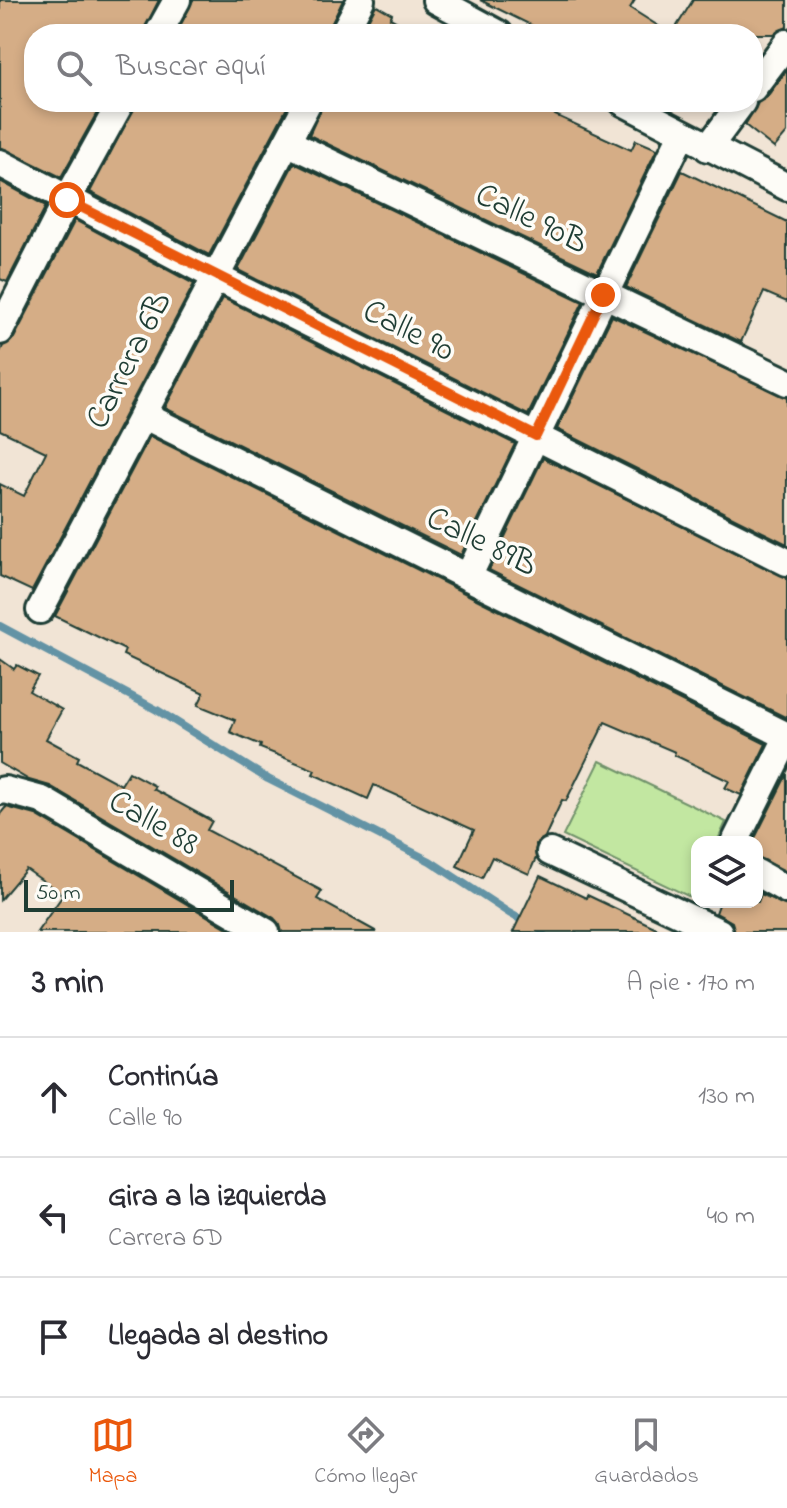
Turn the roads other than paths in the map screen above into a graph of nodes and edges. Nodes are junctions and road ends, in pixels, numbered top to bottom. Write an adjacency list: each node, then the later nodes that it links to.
1 (177, 0): 4 (street)
2 (361, 0): 5 (street)
3 (436, 0): 6 (street)
4 (164, 24)
5 (348, 24)
6 (480, 24)
7 (787, 43): 8 (street)
8 (763, 75)
9 (115, 112): 18 (street)
10 (303, 112): 14 (street, Carrera 6B)
11 (641, 112): 13 (street)
12 (735, 112): 15 (street)
13 (682, 134): 15 (street); 20 (street)
14 (287, 142): 19 (street, Carrera 6B); 20 (street, Calle 90B)
15 (708, 148): 17 (street)
16 (0, 163): 18 (street, Calle 90)
17 (787, 187)
18 (67, 200): 19 (street, Calle 90); 21 (street)
19 (214, 276): 23 (street, Carrera 6B); 24 (street, Calle 90)
20 (603, 295): 22 (street, Calle 90B); 24 (street)
21 (0, 331)
22 (787, 382)
23 (143, 415): 26 (street, Calle 89B); 27 (street, Carrera 6B)
24 (536, 436): 25 (street, Calle 90); 26 (street)
25 (787, 562)
26 (468, 577): 28 (street, Calle 89B)
27 (40, 610)
28 (787, 737): 30 (street)
29 (0, 791): 35 (street, Calle 88)
30 (738, 836)
31 (550, 852): 34 (street)
32 (763, 876): 33 (street)
33 (787, 890)
34 (700, 910): 36 (street)
35 (266, 932)
36 (719, 932)

